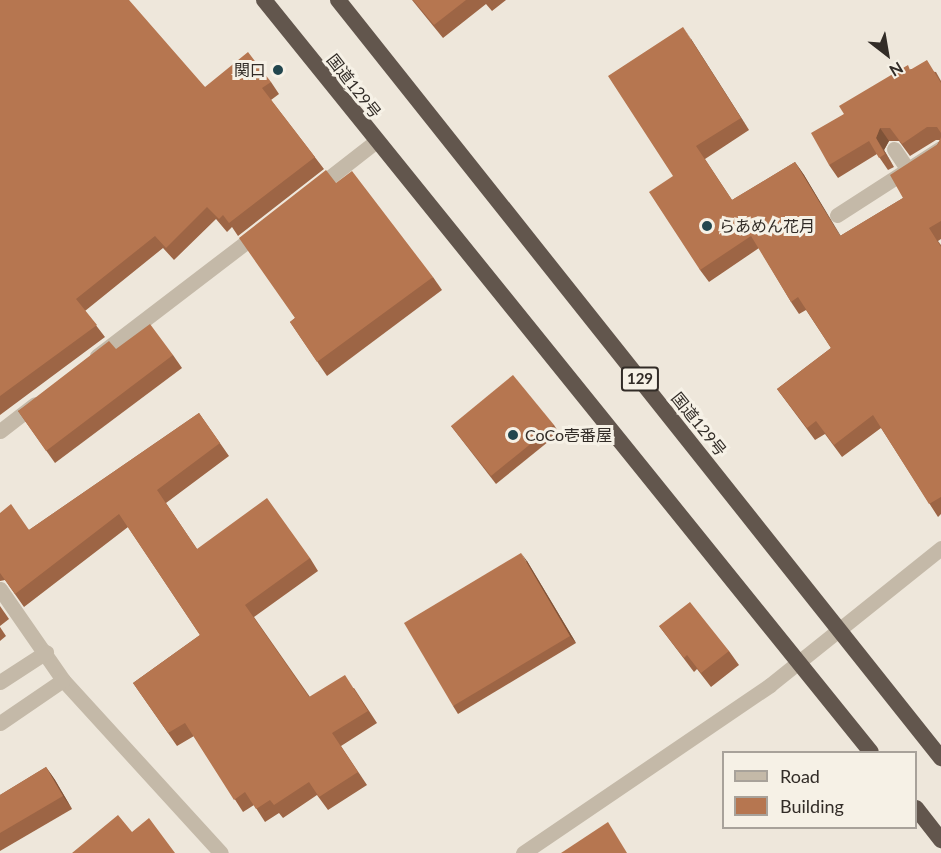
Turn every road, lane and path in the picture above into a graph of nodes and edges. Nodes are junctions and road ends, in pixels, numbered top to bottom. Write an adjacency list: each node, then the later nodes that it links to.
1 (264, 0): 3 (highway, 国道129号)
2 (338, 0): 15 (highway, 国道129号 / 129)
3 (375, 142): 7 (street); 17 (highway, 国道129号)
4 (941, 148): 6 (street)
5 (894, 149): 6 (street)
6 (908, 170): 8 (street)
7 (302, 199)
8 (837, 215)
9 (273, 221): 10 (street)
10 (85, 366)
11 (47, 394): 12 (street)
12 (0, 431)
13 (941, 548): 15 (street)
14 (0, 589): 16 (street)
15 (839, 629): 17 (street); 22 (highway, 国道129号 / 129)
16 (46, 652): 18 (street); 19 (street)
17 (799, 662): 21 (highway, 国道129号); 26 (street)
18 (63, 680): 20 (street); 25 (street)
19 (0, 682)
20 (0, 723)
21 (869, 751)
22 (941, 758)
23 (917, 810): 24 (highway)
24 (941, 840)
25 (221, 853)
26 (524, 853)

